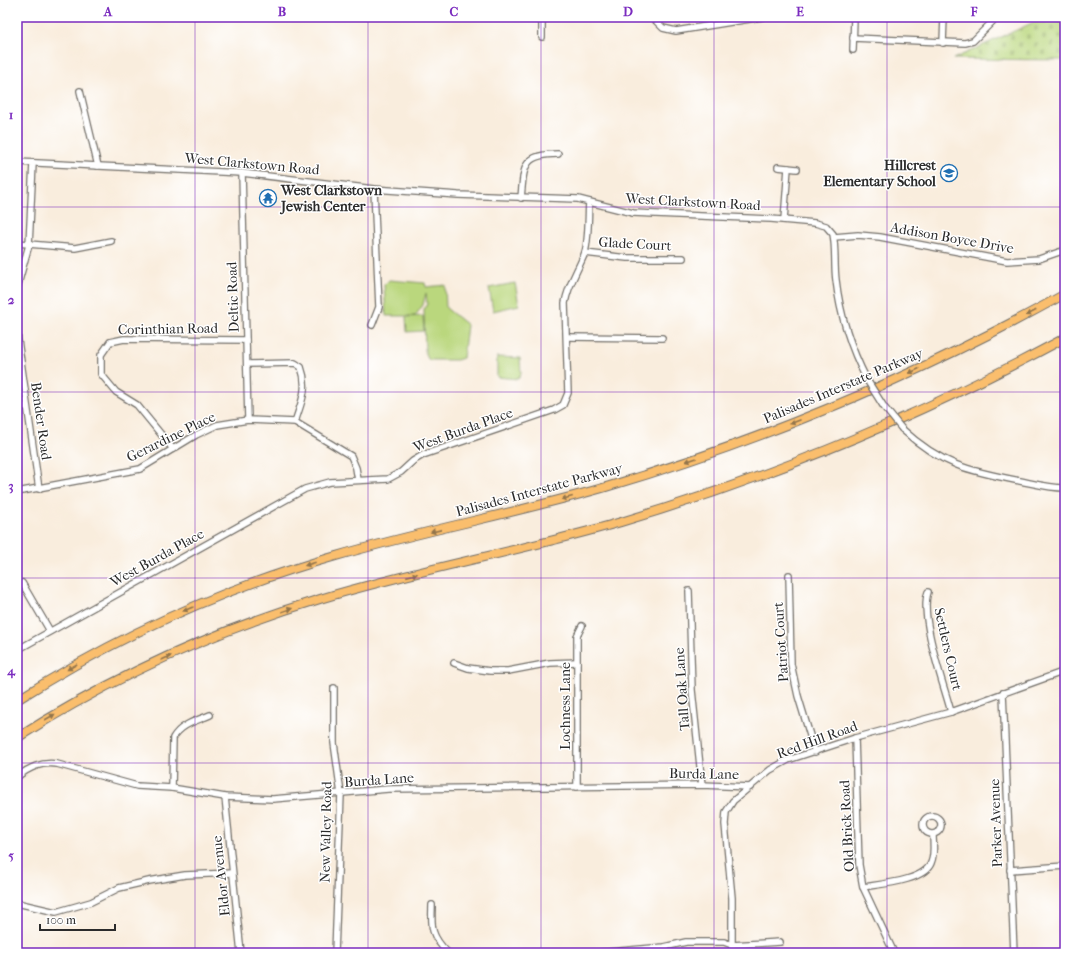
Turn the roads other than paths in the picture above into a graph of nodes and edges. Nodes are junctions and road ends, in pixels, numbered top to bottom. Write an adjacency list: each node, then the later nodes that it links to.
1 (542, 17): 7 (street)
2 (652, 17): 3 (street)
3 (762, 17)
4 (854, 17): 8 (street)
5 (944, 17): 9 (street)
6 (997, 17): 9 (street)
7 (542, 36)
8 (853, 38): 9 (street); 10 (street)
9 (943, 42)
10 (853, 50)
11 (80, 91): 15 (street)
12 (558, 154): 21 (street)
13 (17, 162): 14 (street, West Clarkstown Road)
14 (33, 163): 15 (street, West Clarkstown Road); 27 (street)
15 (98, 166): 19 (street, West Clarkstown Road)
16 (778, 167): 17 (street)
17 (788, 168): 18 (street); 23 (street)
18 (796, 169)
19 (242, 173): 20 (street, West Clarkstown Road); 38 (street, Deltic Road)
20 (374, 189): 21 (street, West Clarkstown Road); 33 (street)
21 (521, 198): 22 (street, West Clarkstown Road)
22 (589, 202): 23 (street, West Clarkstown Road); 29 (street, West Burda Place)
23 (784, 220): 24 (street, West Clarkstown Road)
24 (834, 237): 28 (street, Addison Boyce Drive); 46 (street, bridge)
25 (111, 241): 27 (street)
26 (17, 243): 27 (street)
27 (30, 245): 31 (street)
28 (1065, 250)
29 (585, 253): 30 (street, Glade Court); 35 (street, West Burda Place)
30 (683, 258)
31 (17, 288)
32 (1065, 294): 61 (highway, Palisades Interstate Parkway, one-way to 61)
33 (372, 325)
34 (17, 333): 40 (street, Bender Road)
35 (567, 337): 36 (street); 45 (street, West Burda Place)
36 (662, 338)
37 (1065, 338): 64 (highway, one-way to 37)
38 (246, 340): 39 (street, Deltic Road); 44 (street, Corinthian Road)
39 (247, 364): 42 (street, Deltic Road); 43 (street)
40 (26, 406): 41 (street); 47 (street, Bender Road)
41 (17, 408)
42 (248, 420): 43 (street, Gerardine Place); 44 (street, Gerardine Place)
43 (295, 422): 45 (street, Gerardine Place)
44 (173, 449): 47 (street, Gerardine Place)
45 (358, 480): 54 (street, West Burda Place)
46 (1065, 488)
47 (39, 489): 48 (street, Gerardine Place)
48 (17, 492)
49 (789, 575): 66 (street, Patriot Court)
50 (22, 583): 54 (street)
51 (689, 590): 68 (street, Tall Oak Lane)
52 (928, 592): 62 (street, Settlers Court)
53 (582, 626): 56 (street, Lochness Lane)
54 (50, 631): 55 (street, West Burda Place)
55 (17, 650)
56 (577, 662): 57 (street); 69 (street, Lochness Lane)
57 (454, 663)
58 (1065, 671): 60 (street, Red Hill Road)
59 (334, 688): 72 (street, New Valley Road)
60 (1003, 693): 62 (street, Red Hill Road); 76 (street, Parker Avenue)
61 (17, 700)
62 (951, 712): 65 (street, Red Hill Road)
63 (210, 715): 71 (street)
64 (17, 738)
65 (855, 738): 66 (street, Red Hill Road); 78 (street, Old Brick Road)
66 (815, 752): 70 (street, Red Hill Road)
67 (17, 777): 71 (street, Burda Lane)
68 (702, 785): 69 (street, Burda Lane); 70 (street, Burda Lane)
69 (577, 787): 72 (street, Burda Lane)
70 (750, 787): 82 (street, Red Hill Road)
71 (172, 788): 73 (street, Burda Lane)
72 (341, 794): 73 (street, Burda Lane); 84 (street, New Valley Road)
73 (225, 797): 77 (street, Eldor Avenue)
74 (933, 835): 78 (street)
75 (1065, 866): 76 (street)
76 (1010, 870): 89 (street, Parker Avenue)
77 (232, 874): 79 (street); 83 (street, Eldor Avenue)
78 (863, 888): 88 (street, Old Brick Road)
79 (17, 903)
80 (432, 905): 85 (street)
81 (780, 942): 82 (street)
82 (732, 945): 86 (street); 87 (street, Red Hill Road)
83 (241, 953)
84 (335, 953)
85 (448, 953)
86 (597, 953)
87 (732, 953)
88 (894, 953)
89 (1014, 953)

